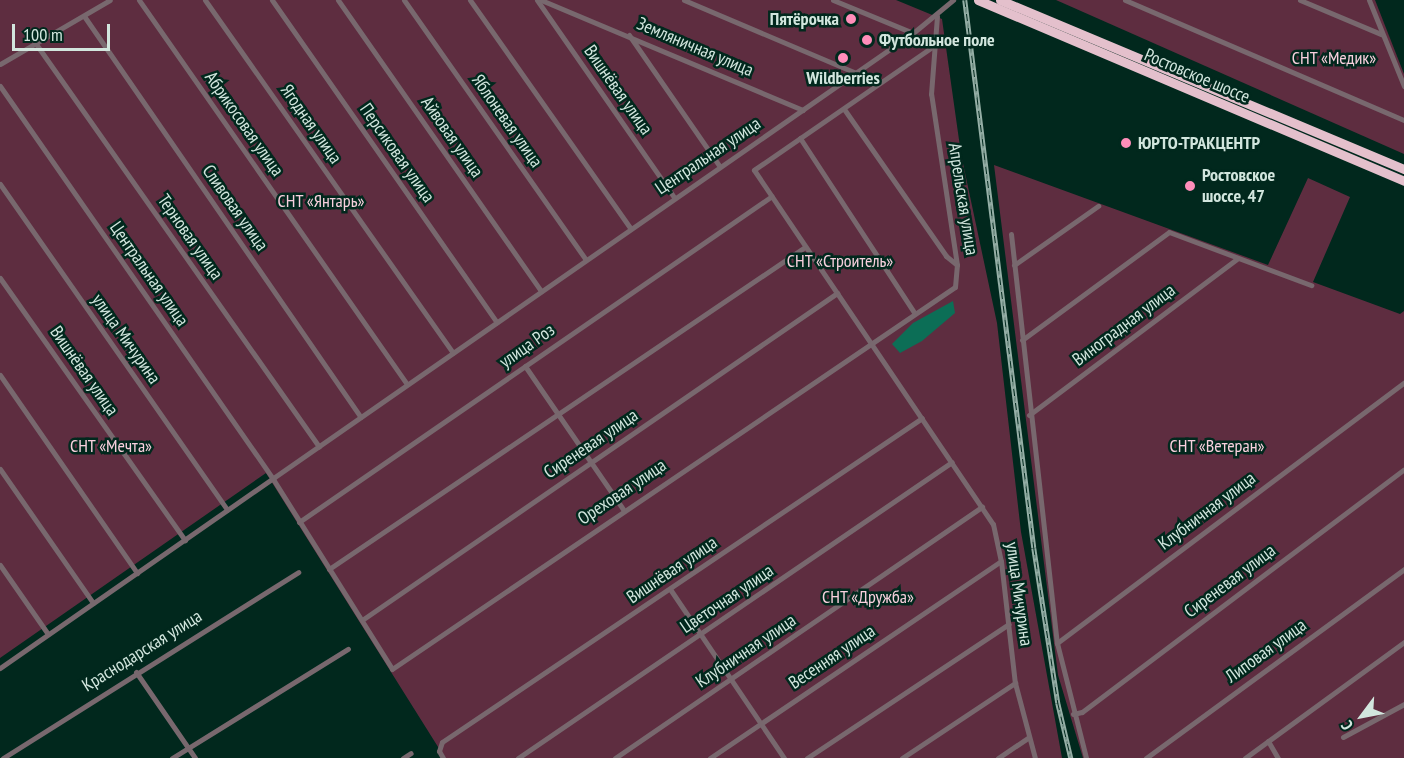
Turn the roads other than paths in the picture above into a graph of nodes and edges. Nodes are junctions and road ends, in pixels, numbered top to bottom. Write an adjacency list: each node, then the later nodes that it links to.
1 (110, 0): 17 (street)
2 (139, 0): 58 (street, Абрикосовая улица)
3 (205, 0): 54 (street, Ягодная улица)
4 (272, 0): 51 (street, Персиковая улица)
5 (338, 0): 48 (street, Айвовая улица)
6 (404, 0): 43 (street, Яблоневая улица)
7 (470, 0): 39 (street)
8 (539, 0): 21 (street, Земляничная улица); 37 (street, Вишнёвая улица)
9 (684, 0): 25 (street)
10 (833, 0): 19 (street)
11 (953, 0): 18 (street, Центральная улица)
12 (978, 0): 34 (highway, Ростовское шоссе)
13 (1000, 0): 33 (highway, Ростовское шоссе)
14 (1125, 0): 30 (street)
15 (1300, 0): 20 (street)
16 (1369, 0): 20 (street)
17 (84, 16): 22 (street); 61 (street, Сливовая улица)
18 (937, 16): 19 (street, Центральная улица); 23 (street, Апрельская улица)
19 (914, 33): 25 (street, Центральная улица)
20 (1382, 34): 26 (street)
21 (629, 35): 29 (street, Земляничная улица); 32 (street)
22 (36, 44): 24 (street); 63 (street, Терновая улица)
23 (935, 45): 28 (street); 45 (street, Апрельская улица)
24 (0, 64)
25 (856, 73): 29 (street, Центральная улица)
26 (1404, 86)
27 (0, 87): 68 (street, Центральная улица)
28 (844, 109): 31 (street); 45 (street)
29 (803, 110): 32 (street, Центральная улица)
30 (1404, 120)
31 (800, 138): 36 (street, улица Мичурина); 50 (street)
32 (720, 167): 37 (street, Центральная улица)
33 (1404, 169)
34 (1404, 181)
35 (0, 184): 71 (street, улица Мичурина)
36 (772, 196): 41 (street, улица Мичурина); 55 (street, улица Роз)
37 (674, 197): 39 (street, Центральная улица)
38 (1098, 206): 44 (street)
39 (630, 228): 43 (street, Центральная улица)
40 (1011, 234): 44 (street)
41 (806, 247): 49 (street, улица Мичурина); 59 (street)
42 (1238, 258): 47 (street); 52 (street); 60 (street, Виноградная улица)
43 (586, 260): 48 (street, Центральная улица)
44 (1014, 264): 52 (street)
45 (957, 265): 50 (street, Апрельская улица)
46 (0, 278): 73 (street, Вишнёвая улица)
47 (1311, 285)
48 (541, 291): 51 (street, Центральная улица)
49 (837, 293): 53 (street, улица Мичурина); 64 (street, Сиреневая улица)
50 (914, 312): 53 (street, Апрельская улица)
51 (497, 322): 54 (street, Центральная улица)
52 (1022, 340): 60 (street)
53 (871, 342): 62 (street, улица Мичурина); 70 (street, Ореховая улица)
54 (453, 354): 58 (street, Центральная улица)
55 (525, 366): 59 (street); 72 (street, улица Роз)
56 (0, 375): 79 (street)
57 (1404, 382): 87 (street, Клубничная улица)
58 (407, 384): 61 (street, Центральная улица)
59 (558, 413): 64 (street); 76 (street)
60 (1029, 415): 87 (street)
61 (361, 417): 63 (street, Центральная улица)
62 (922, 418): 65 (street, улица Мичурина); 80 (street, Вишнёвая улица)
63 (319, 447): 68 (street, Центральная улица)
64 (590, 462): 70 (street); 82 (street, Сиреневая улица)
65 (952, 462): 69 (street, улица Мичурина); 85 (street, Цветочная улица)
66 (0, 469): 81 (street)
67 (1404, 469): 94 (street, Сиреневая улица)
68 (273, 478): 71 (street, Центральная улица); 72 (street)
69 (982, 507): 74 (street, улица Мичурина); 91 (street, Клубничная улица)
70 (623, 509): 82 (street, Ореховая улица)
71 (227, 510): 73 (street, Центральная улица)
72 (299, 522): 76 (street)
73 (185, 540): 79 (street, Центральная улица)
74 (1001, 561): 83 (street, улица Мичурина); 95 (street, Весенняя улица)
75 (0, 565): 84 (street)
76 (329, 569): 82 (street)
77 (1404, 569): 115 (street, Липовая улица)
78 (298, 572): 90 (street, Краснодарская улица)
79 (137, 573): 81 (street, Центральная улица)
80 (670, 589): 85 (street); 105 (street, Вишнёвая улица)
81 (93, 603): 84 (street, Центральная улица)
82 (362, 620)
83 (1008, 624): 92 (street, улица Мичурина); 110 (street)
84 (48, 634): 89 (street, Центральная улица)
85 (701, 635): 91 (street); 106 (street, Цветочная улица)
86 (1404, 642): 98 (street)
87 (1057, 643): 94 (street)
88 (348, 649): 99 (street)
89 (1, 665)
90 (136, 672): 99 (street); 101 (street, Краснодарская улица)
91 (730, 679): 95 (street); 107 (street, Клубничная улица)
92 (1015, 683): 96 (street, улица Мичурина); 111 (street)
93 (1404, 704): 97 (street)
94 (1073, 714): 114 (street)
95 (761, 724): 108 (street, Весенняя улица); 109 (street)
96 (1029, 737): 112 (street); 113 (street, улица Мичурина)
97 (1343, 737)
98 (1268, 741): 116 (street); 117 (street)
99 (189, 748): 102 (street); 103 (street)
100 (411, 753): 104 (street)
101 (3, 758)
102 (172, 758)
103 (195, 758)
104 (403, 758)
105 (443, 758)
106 (518, 758)
107 (615, 758)
108 (710, 758)
109 (784, 758)
110 (807, 758)
111 (902, 758)
112 (998, 758)
113 (1035, 758)
114 (1086, 758)
115 (1146, 758)
116 (1245, 758)
117 (1278, 758)

